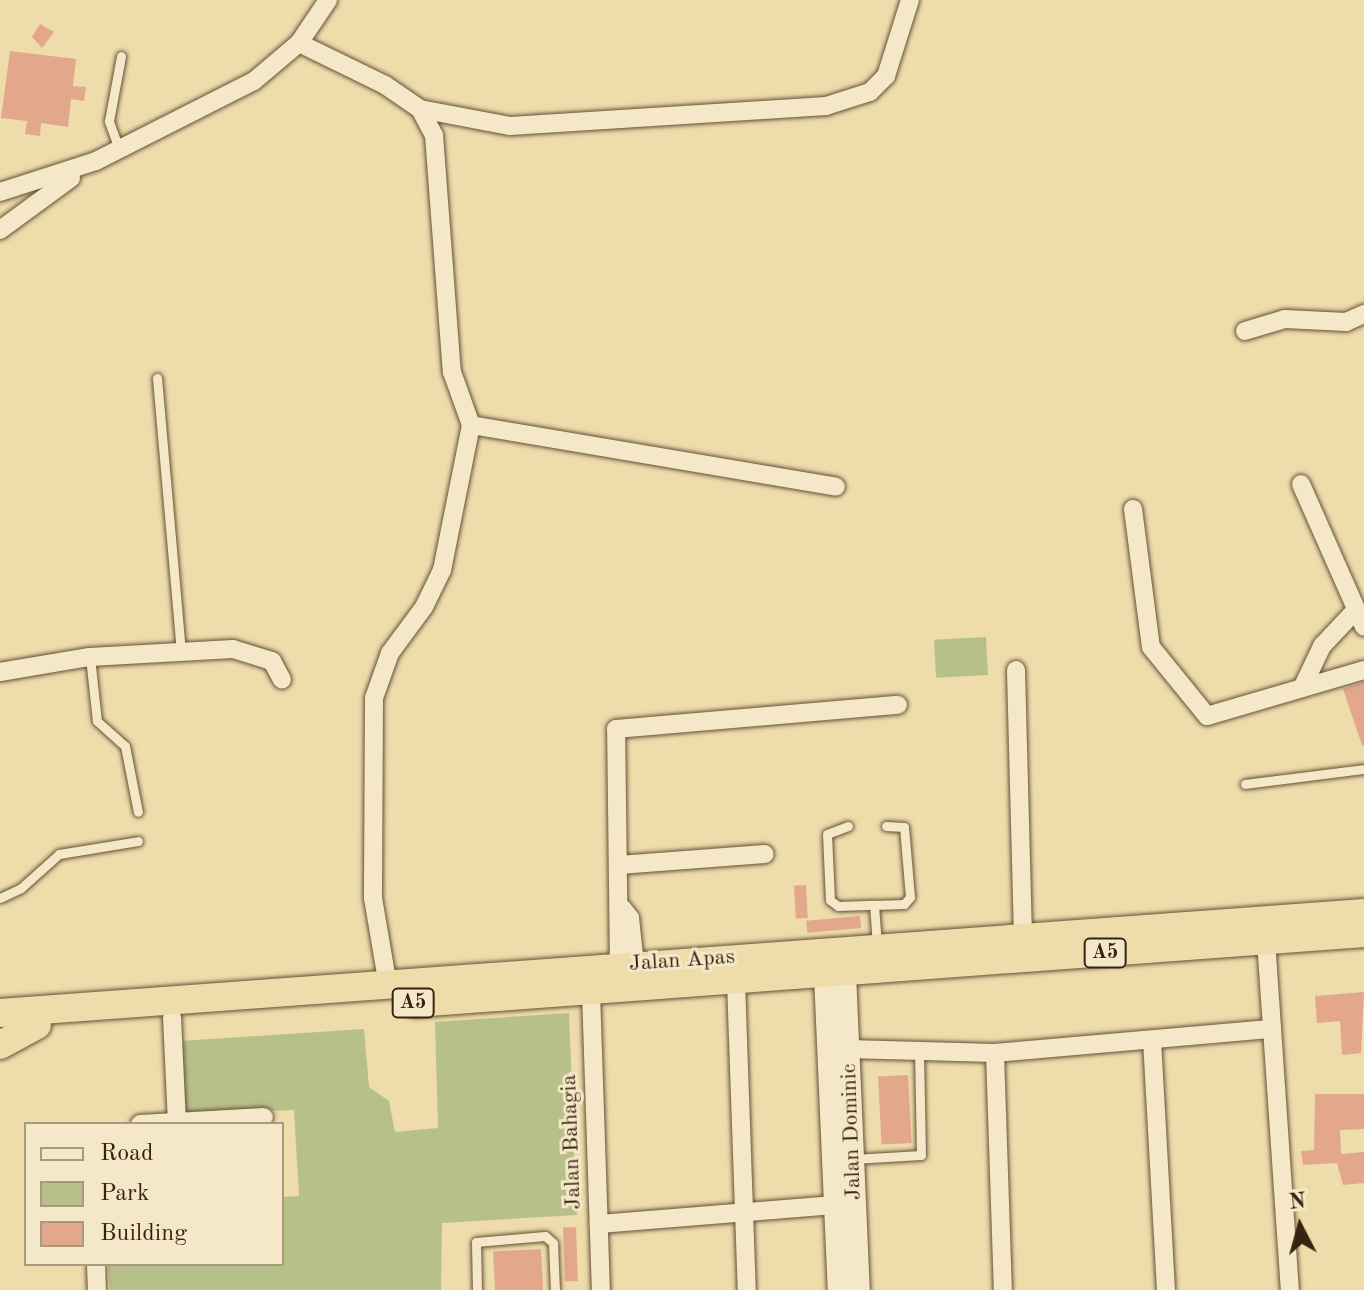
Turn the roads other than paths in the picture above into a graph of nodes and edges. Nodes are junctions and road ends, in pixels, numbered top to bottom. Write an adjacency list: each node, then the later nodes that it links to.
1 (328, 0): 3 (street)
2 (910, 0): 5 (street)
3 (299, 43): 5 (street); 6 (street)
4 (121, 56): 6 (lane)
5 (420, 109): 13 (street)
6 (119, 149): 7 (street)
7 (96, 161): 8 (street); 9 (street)
8 (0, 192)
9 (0, 230)
10 (1364, 314): 11 (street)
11 (1245, 331)
12 (157, 378): 18 (lane)
13 (471, 425): 15 (street); 44 (street)
14 (1301, 484): 17 (street)
15 (836, 487)
16 (1133, 509): 24 (street)
17 (1359, 619): 24 (street)
18 (181, 651): 19 (street); 23 (street)
19 (90, 657): 22 (street); 28 (lane)
20 (1016, 670): 38 (street)
21 (1364, 670): 24 (street)
22 (0, 672)
23 (282, 680)
24 (1302, 688)
25 (898, 705): 33 (street)
26 (1364, 769): 27 (lane)
27 (1245, 784)
28 (138, 812)
29 (848, 826): 35 (lane)
30 (886, 826): 35 (lane)
31 (138, 841): 34 (lane)
32 (765, 854): 33 (street)
33 (619, 865): 41 (street)
34 (0, 898)
35 (874, 905): 40 (lane)
36 (1364, 913): 38 (highway, Jalan Apas / A5)
37 (1364, 933): 39 (highway, Jalan Apas / A5)
38 (1023, 938): 40 (highway, Jalan Apas / A5)
39 (1266, 940): 42 (highway, Jalan Apas / A5); 51 (street)
40 (877, 949): 42 (highway, Jalan Apas / A5)
41 (627, 966): 42 (highway, Jalan Apas / A5); 44 (highway, Jalan Apas / A5)
42 (828, 967): 43 (highway, Jalan Apas / A5); 54 (street, Jalan Dominic); 60 (street, Jalan Dominic)
43 (736, 982): 45 (highway, Jalan Apas / A5); 61 (street)
44 (388, 986): 49 (highway, Jalan Apas / A5)
45 (591, 992): 48 (highway, Jalan Apas / A5); 62 (street, Jalan Bahagia)
46 (0, 999): 49 (highway)
47 (0, 1013): 49 (highway, Jalan Apas / A5)
48 (172, 1017): 49 (highway, Jalan Apas / A5); 58 (street)
49 (37, 1018): 50 (highway, Jalan Apas / A5); 53 (highway)
50 (0, 1027)
51 (1272, 1029): 52 (street); 73 (street)
52 (1152, 1040): 56 (street); 72 (street)
53 (0, 1045)
54 (848, 1049): 55 (street); 59 (street, Jalan Dominic)
55 (919, 1052): 56 (street); 59 (lane)
56 (995, 1053): 71 (street)
57 (264, 1117): 58 (street)
58 (177, 1122)
59 (853, 1159): 60 (street, Jalan Dominic)
60 (845, 1204): 61 (street); 69 (street, Jalan Dominic); 70 (street, Jalan Dominic)
61 (744, 1212): 62 (street); 68 (street)
62 (599, 1224): 67 (street, Jalan Bahagia)
63 (96, 1266): 64 (street)
64 (97, 1290)
65 (477, 1290): 66 (lane)
66 (555, 1290)
67 (601, 1290)
68 (747, 1290)
69 (839, 1290)
70 (859, 1290)
71 (1003, 1290)
72 (1166, 1290)
73 (1290, 1290)

